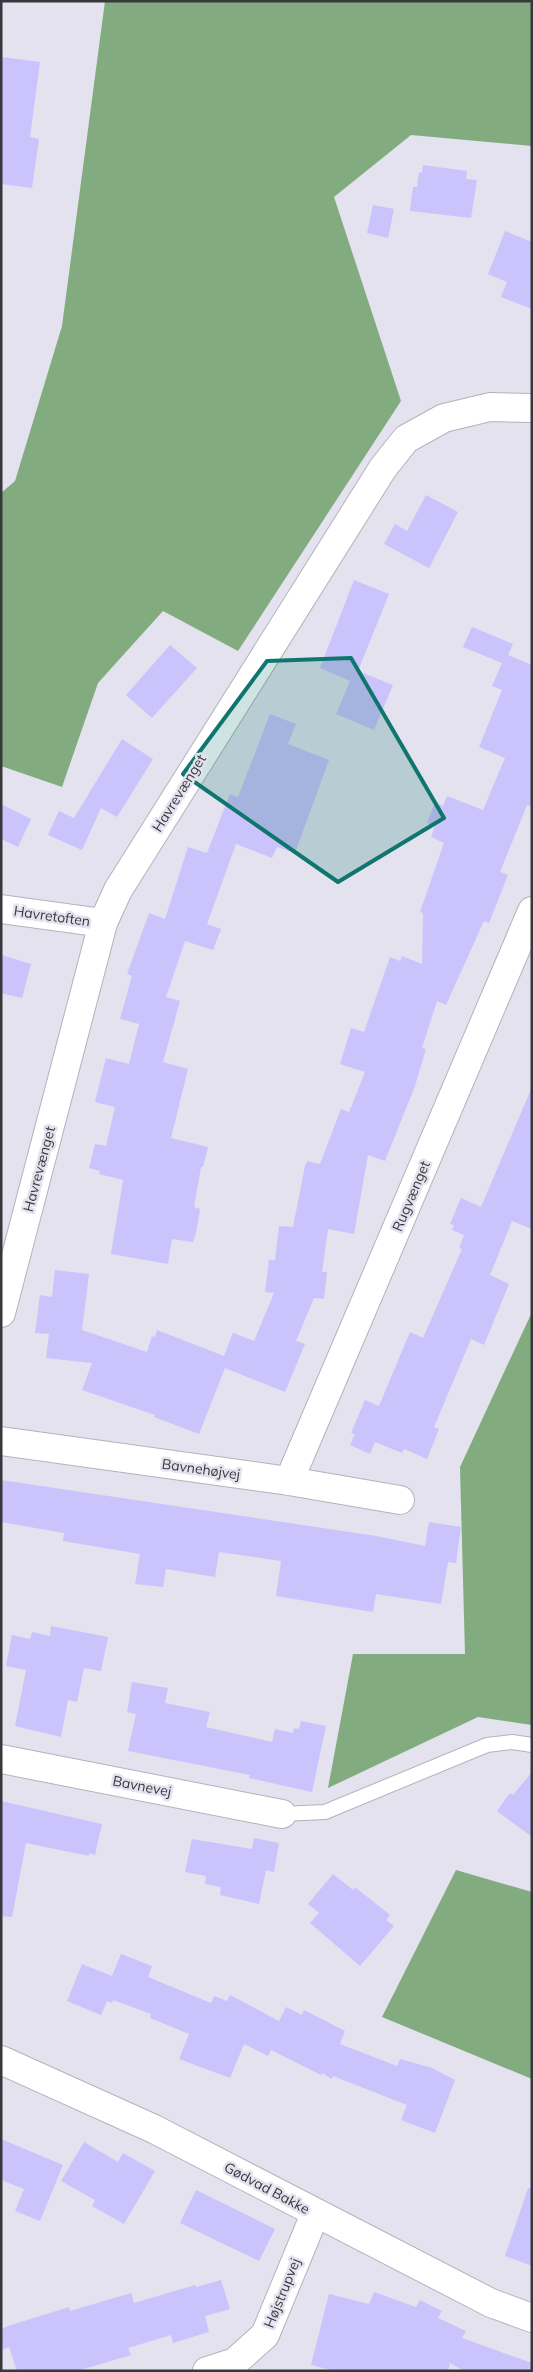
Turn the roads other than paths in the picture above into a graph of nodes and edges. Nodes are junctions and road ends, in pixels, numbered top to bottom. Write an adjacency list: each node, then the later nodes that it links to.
1 (532, 408): 4 (street, Havrevænget)
2 (1, 909): 4 (street, Havretoften)
3 (532, 912): 7 (street, Rugvænget)
4 (103, 924): 5 (street, Havrevænget)
5 (1, 1313)
6 (1, 1441): 7 (street, Bavnehøjvej)
7 (289, 1481): 8 (street, Bavnehøjvej)
8 (400, 1500)
9 (532, 1745): 11 (lane)
10 (1, 1758): 11 (street, Bavnevej)
11 (282, 1814)
12 (1, 2060): 13 (street, Gødvad Bakke)
13 (315, 2214): 14 (street, Gødvad Bakke); 15 (street, Højstrupvej)
14 (532, 2318)
15 (207, 2371)

